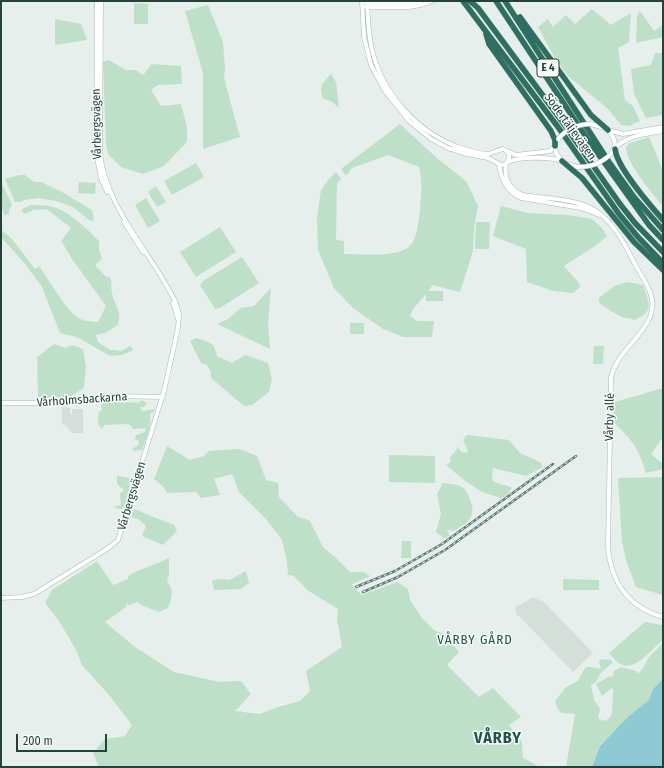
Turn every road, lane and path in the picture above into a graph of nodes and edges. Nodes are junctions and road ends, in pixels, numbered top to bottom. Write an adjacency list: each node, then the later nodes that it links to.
1 (97, 1): 33 (street, Vårbergsvägen)
2 (101, 1): 33 (street, Vårbergsvägen)
3 (422, 1): 11 (street)
4 (432, 1): 12 (street)
5 (462, 1): 14 (highway, Södertäljevägen / E 4)
6 (470, 1): 30 (highway)
7 (496, 1): 29 (highway)
8 (505, 1): 28 (highway, Södertäljevägen / E 4)
9 (508, 1): 17 (highway)
10 (362, 4): 11 (street); 15 (street)
11 (367, 4): 12 (street); 13 (street)
12 (376, 7): 13 (street)
13 (368, 26): 15 (street)
14 (485, 30): 19 (highway); 31 (highway, Södertäljevägen / E 4)
15 (406, 114): 21 (street); 24 (street)
16 (663, 127): 17 (street)
17 (608, 130): 19 (street, bridge); 20 (street)
18 (663, 130): 20 (street)
19 (555, 146): 22 (street); 23 (street)
20 (615, 148): 23 (street, bridge); 27 (highway)
21 (498, 151): 22 (street); 24 (street)
22 (507, 151): 25 (street)
23 (562, 161): 25 (street); 32 (highway)
24 (498, 163): 25 (street); 26 (street, Vårby allé)
25 (507, 163): 26 (street, Vårby allé)
26 (603, 217): 37 (street, Vårby allé)
27 (663, 220)
28 (663, 230)
29 (663, 240)
30 (663, 252)
31 (663, 263)
32 (663, 270)
33 (179, 321): 34 (street, Vårbergsvägen)
34 (163, 397): 35 (street, Vårholmsbackarna); 36 (street, Vårbergsvägen)
35 (1, 404)
36 (1, 598)
37 (663, 617)

